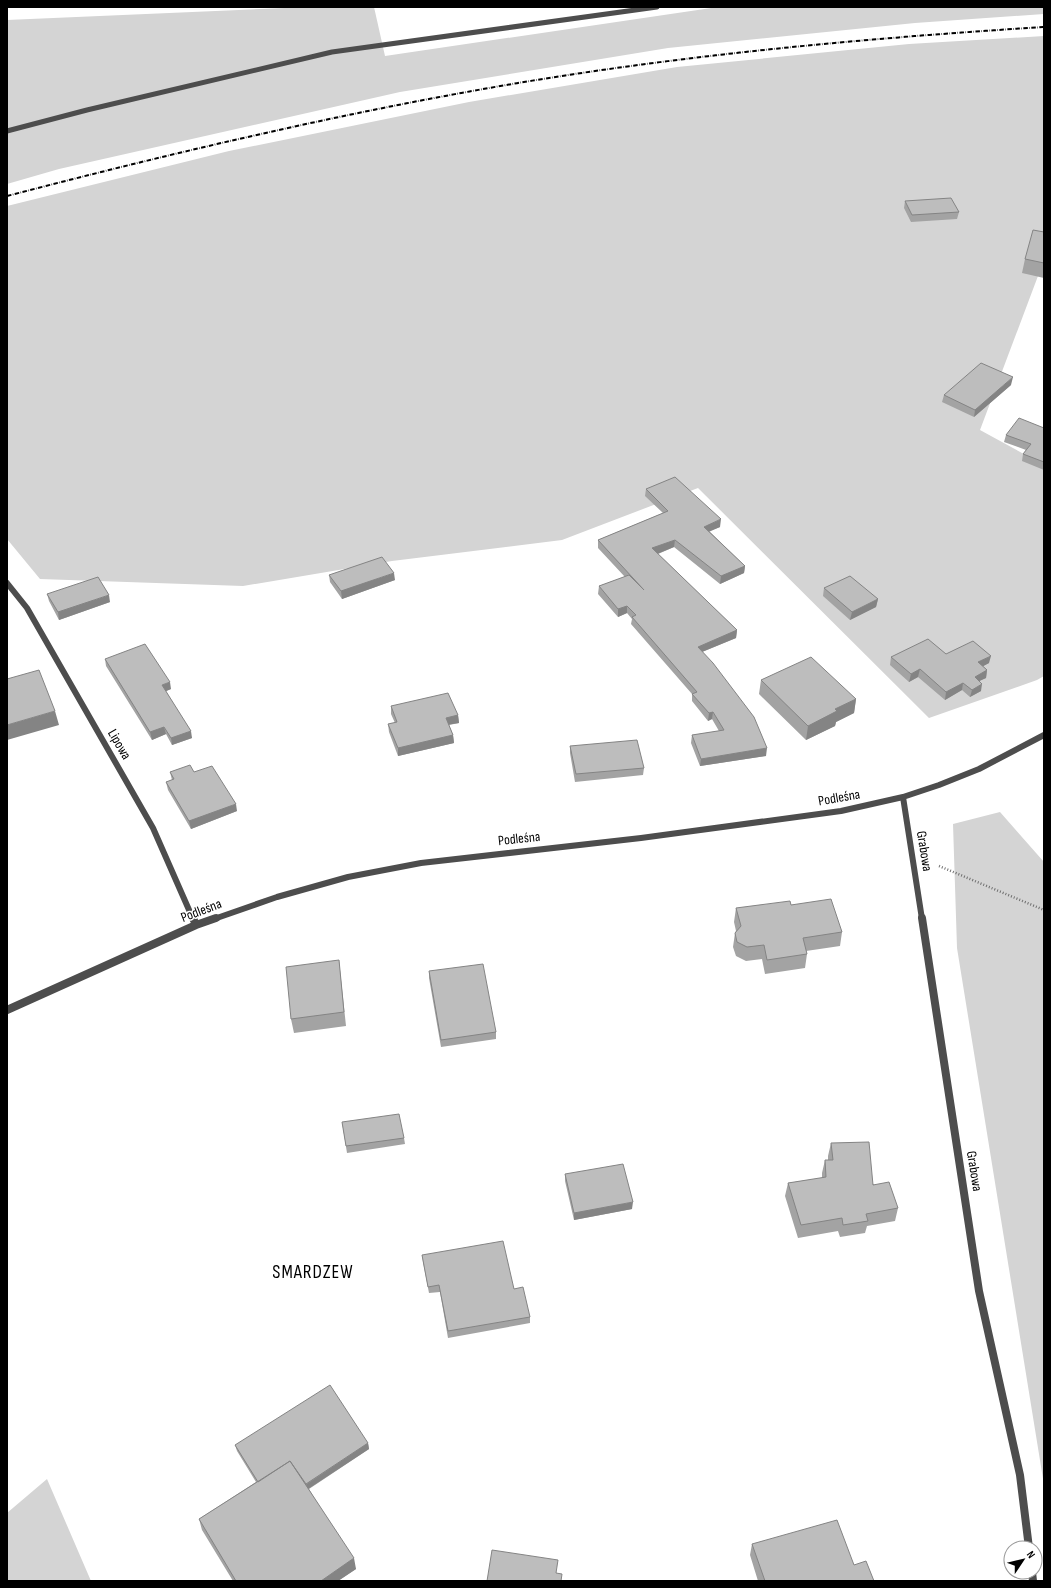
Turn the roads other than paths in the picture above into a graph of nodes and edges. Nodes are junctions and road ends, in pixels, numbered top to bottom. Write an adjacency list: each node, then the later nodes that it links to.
1 (657, 7): 2 (street)
2 (7, 131)
3 (7, 583): 6 (street, Lipowa)
4 (1044, 735): 5 (street, Podleśna)
5 (903, 797): 6 (street, Podleśna); 8 (street, Grabowa)
6 (196, 925): 7 (street, Podleśna)
7 (7, 1010)
8 (1028, 1540)

